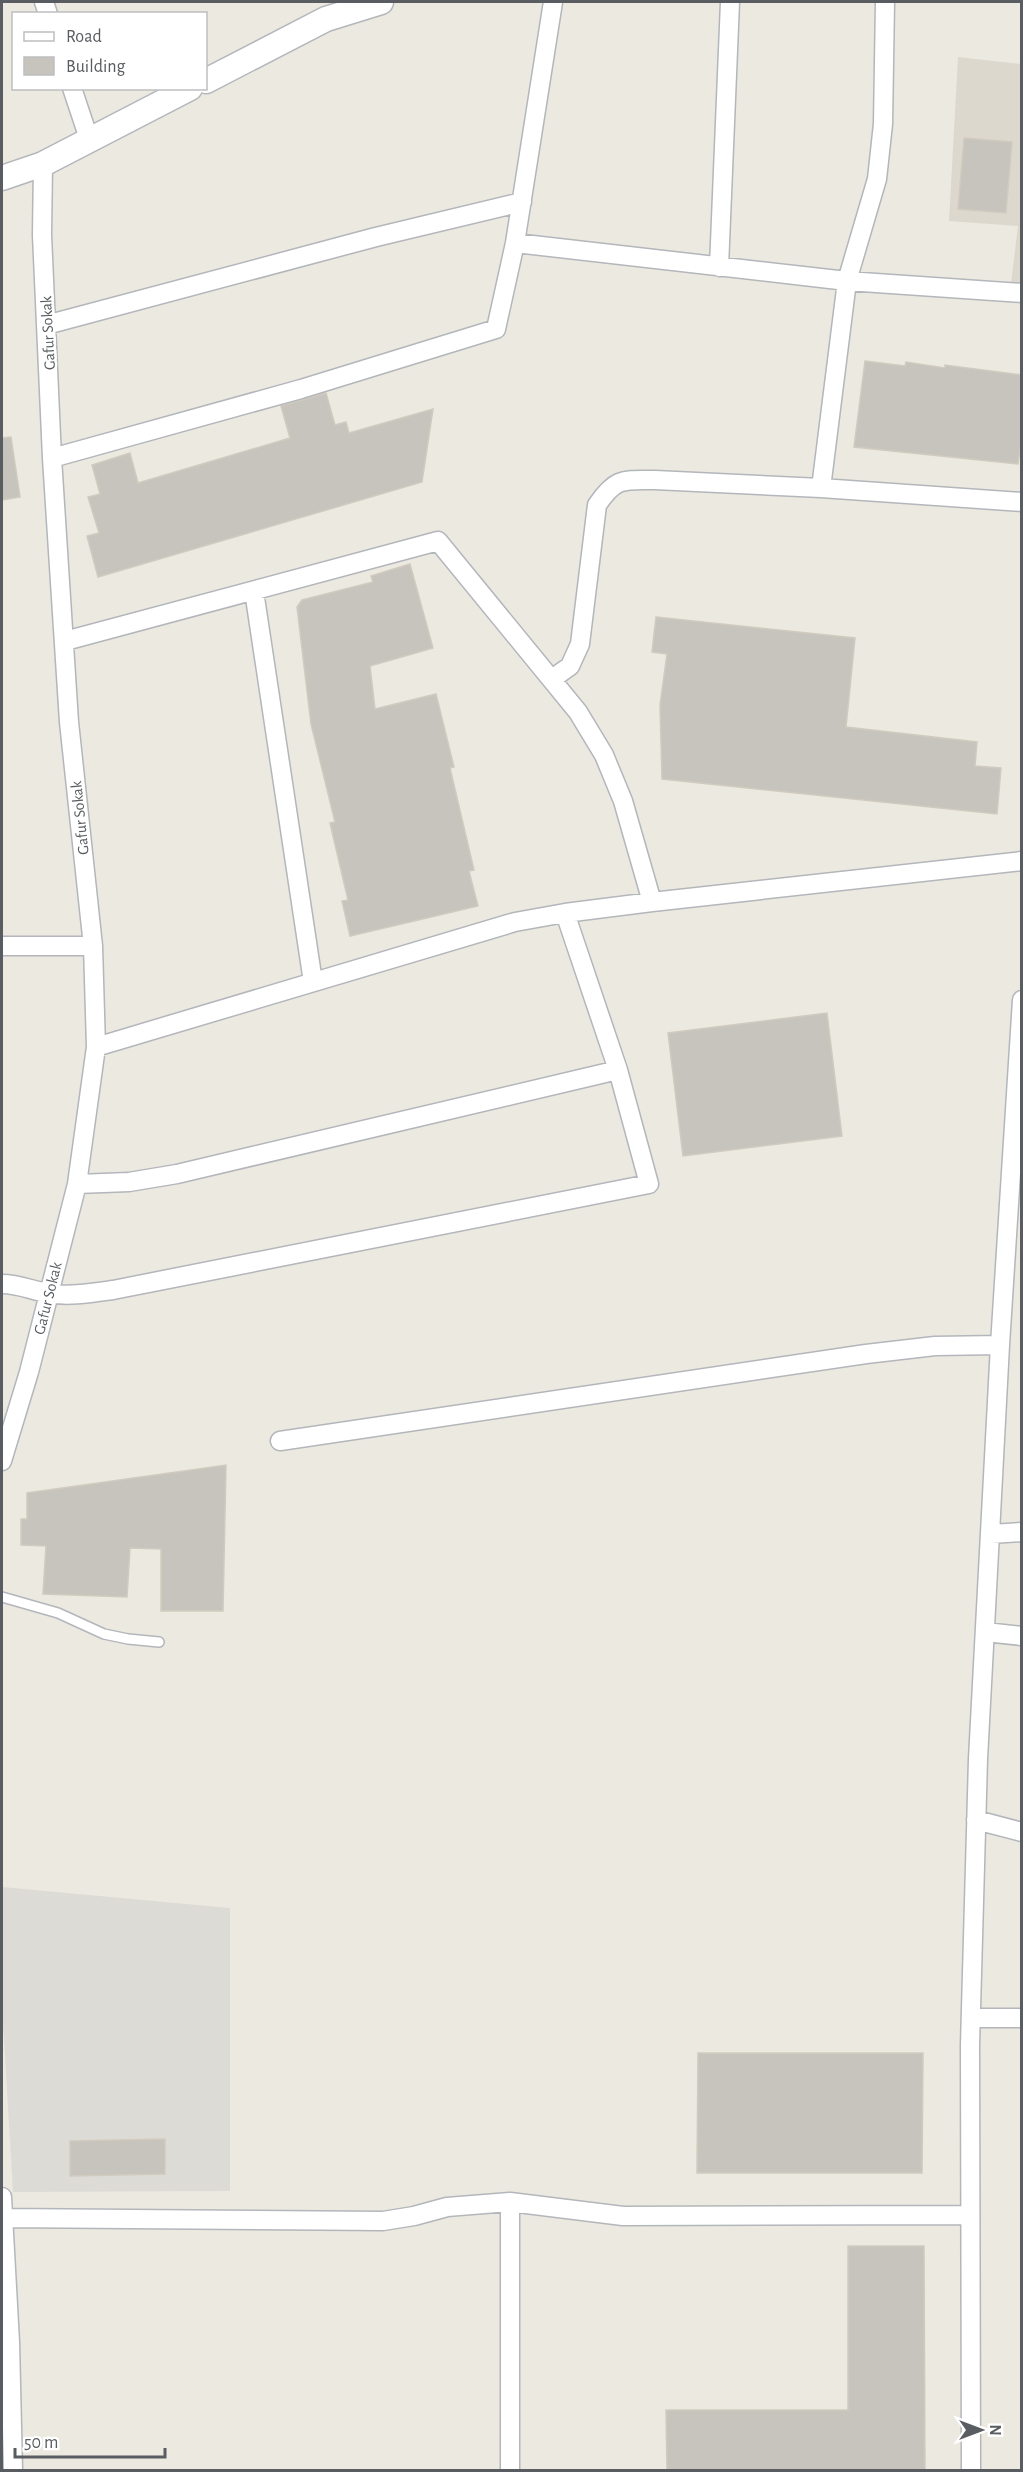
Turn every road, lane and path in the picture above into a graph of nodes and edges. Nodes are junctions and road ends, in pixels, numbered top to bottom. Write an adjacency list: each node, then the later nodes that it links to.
1 (381, 2): 5 (street)
2 (553, 2): 12 (street)
3 (730, 2): 14 (street)
4 (885, 2): 15 (street)
5 (326, 10): 6 (street)
6 (207, 80)
7 (73, 90): 9 (street)
8 (186, 90): 9 (street)
9 (89, 139): 10 (street)
10 (43, 164): 11 (street); 17 (street, Gafur Sokak)
11 (2, 178)
12 (522, 202): 13 (street); 17 (street)
13 (515, 243): 14 (street); 18 (street)
14 (719, 267): 15 (street)
15 (847, 281): 16 (street); 19 (street)
16 (1022, 293)
17 (46, 325): 18 (street, Gafur Sokak)
18 (52, 459): 22 (street, Gafur Sokak)
19 (821, 488): 20 (street); 23 (street)
20 (1022, 502)
21 (254, 591): 22 (street); 23 (street); 29 (street)
22 (65, 641): 28 (street, Gafur Sokak)
23 (552, 679): 25 (street)
24 (1022, 861): 25 (street)
25 (652, 902): 26 (street)
26 (565, 913): 29 (street); 32 (street)
27 (2, 946): 28 (street)
28 (93, 946): 31 (street, Gafur Sokak)
29 (313, 982): 31 (street)
30 (1022, 1000): 36 (street)
31 (96, 1047): 33 (street, Gafur Sokak)
32 (618, 1070): 33 (street); 35 (street)
33 (77, 1184): 35 (street, Gafur Sokak)
34 (2, 1284): 35 (street)
35 (48, 1293): 38 (street, Gafur Sokak)
36 (1000, 1345): 37 (street); 40 (street)
37 (280, 1441)
38 (2, 1461)
39 (1022, 1532): 40 (street)
40 (991, 1534): 42 (street)
41 (2, 1597): 44 (lane)
42 (985, 1632): 43 (street); 45 (street)
43 (1022, 1636)
44 (159, 1642)
45 (976, 1820): 46 (street); 47 (street)
46 (1022, 1832)
47 (970, 2018): 48 (street); 51 (street)
48 (1022, 2018)
49 (2, 2197): 52 (street)
50 (510, 2202): 51 (street); 52 (street); 54 (street)
51 (970, 2215): 55 (street)
52 (3, 2218): 53 (street)
53 (13, 2470)
54 (510, 2470)
55 (971, 2470)

